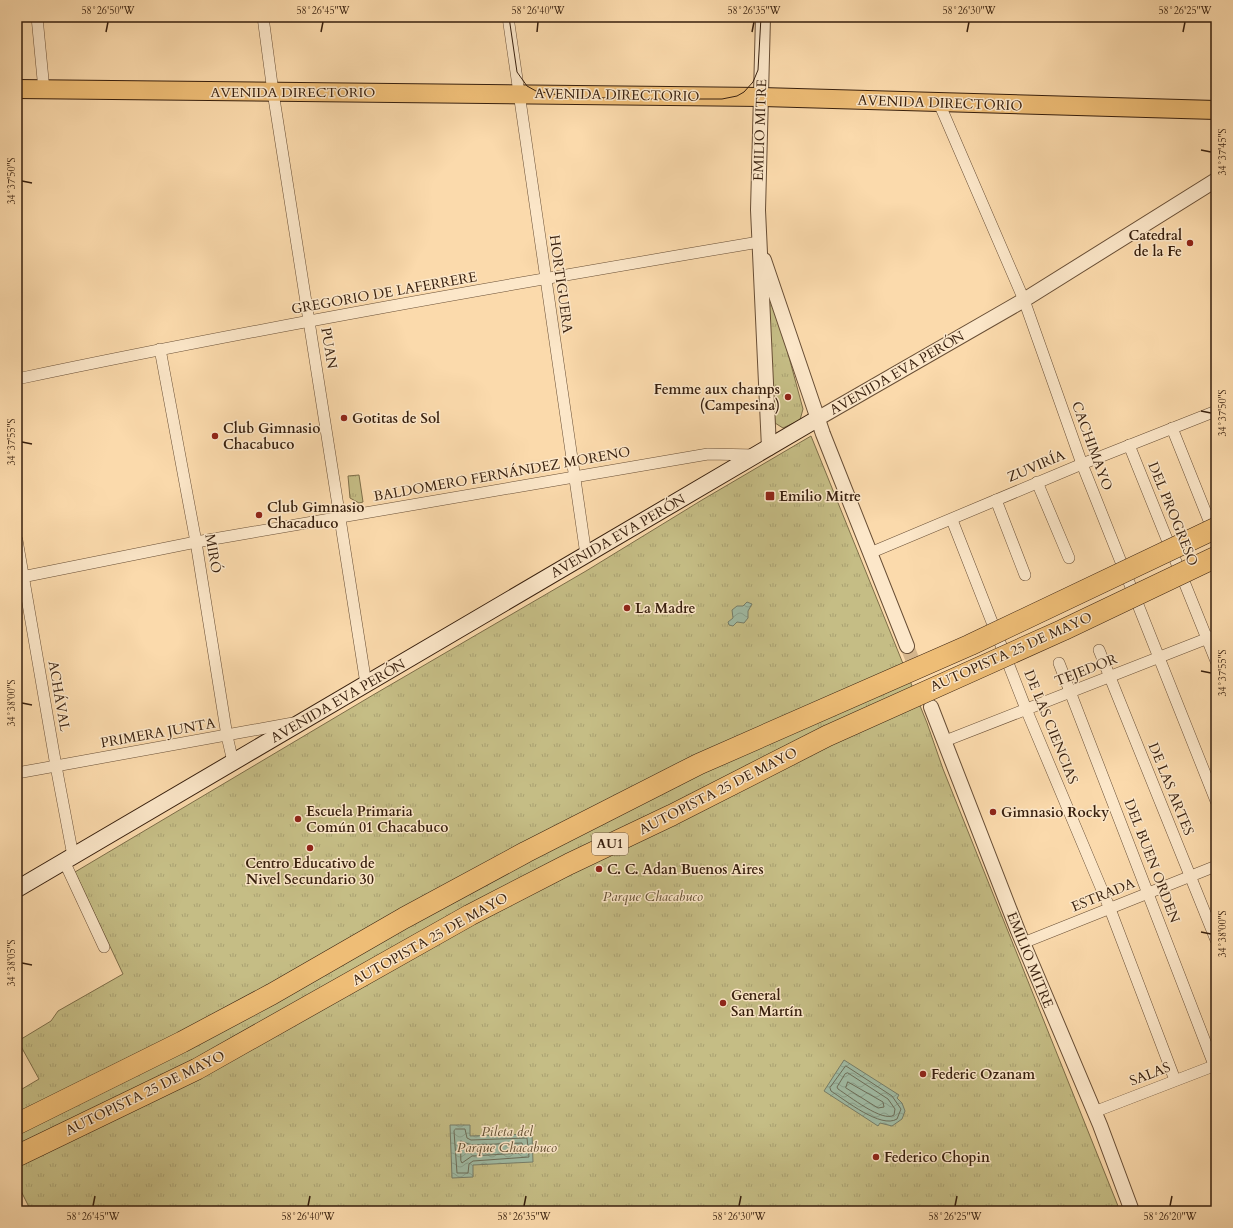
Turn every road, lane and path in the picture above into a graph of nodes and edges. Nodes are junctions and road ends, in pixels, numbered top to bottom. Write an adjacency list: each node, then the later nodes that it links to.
1 (38, 17): 6 (street)
2 (264, 17): 7 (street, PUAN)
3 (508, 17): 8 (street, HORTIGUERA)
4 (763, 17): 9 (street, EMILIO MITRE)
5 (17, 89): 6 (main road, AVENIDA DIRECTORIO)
6 (44, 90): 7 (main road, AVENIDA DIRECTORIO)
7 (273, 92): 8 (main road, AVENIDA DIRECTORIO); 16 (street, PUAN)
8 (519, 94): 9 (main road, AVENIDA DIRECTORIO); 14 (street, HORTIGUERA)
9 (761, 97): 10 (main road, AVENIDA DIRECTORIO); 13 (street, EMILIO MITRE)
10 (939, 103): 11 (main road, AVENIDA DIRECTORIO); 15 (street, CACHIMAYO)
11 (1216, 110)
12 (1216, 180): 15 (street, AVENIDA EVA PERÓN)
13 (758, 242): 14 (street, GREGORIO DE LAFERRERE); 20 (street, EMILIO MITRE); 23 (street, EMILIO MITRE)
14 (545, 279): 16 (street, GREGORIO DE LAFERRERE); 25 (street, HORTIGUERA)
15 (1024, 300): 20 (street, AVENIDA EVA PERÓN); 24 (street, CACHIMAYO)
16 (310, 322): 17 (street, GREGORIO DE LAFERRERE); 28 (street, PUAN)
17 (160, 349): 18 (street, GREGORIO DE LAFERRERE); 33 (street, MIRÓ)
18 (17, 379)
19 (1215, 415): 21 (street, ZUVIRÍA)
20 (817, 419): 23 (main road, AVENIDA EVA PERÓN); 34 (street, EMILIO MITRE)
21 (1172, 428): 22 (street, ZUVIRÍA); 31 (street)
22 (1129, 445): 24 (street, ZUVIRÍA); 40 (street, DEL PROGRESO)
23 (762, 452): 25 (street, BALDOMERO FERNÁNDEZ MORENO); 35 (main road, AVENIDA EVA PERÓN)
24 (1082, 464): 26 (street, ZUVIRÍA); 43 (street, CACHIMAYO)
25 (575, 477): 28 (street, BALDOMERO FERNÁNDEZ MORENO); 35 (street, HORTIGUERA)
26 (1038, 482): 27 (street, ZUVIRÍA); 37 (street)
27 (996, 500): 29 (street, ZUVIRÍA); 38 (street)
28 (340, 517): 33 (street, BALDOMERO FERNÁNDEZ MORENO); 47 (street, PUAN)
29 (952, 520): 34 (street, ZUVIRÍA); 50 (street, DE LAS CIENCIAS)
30 (1216, 528): 70 (highway, AUTOPISTA 25 DE MAYO / AU1, bridge)
31 (1216, 539)
32 (17, 540): 39 (street, ACHÁVAL)
33 (196, 542): 39 (street, BALDOMERO FERNÁNDEZ MORENO); 52 (street, MIRÓ)
34 (870, 553): 41 (street, EMILIO MITRE)
35 (586, 555): 47 (main road, AVENIDA EVA PERÓN)
36 (1216, 557): 71 (highway, AUTOPISTA 25 DE MAYO / AU1, bridge)
37 (1069, 558)
38 (1025, 575)
39 (21, 578): 55 (street, ACHÁVAL)
40 (1212, 637): 43 (street, TEJEDOR); 44 (street, DEL PROGRESO)
41 (907, 646)
42 (1099, 650): 46 (street, DE LAS ARTES)
43 (1158, 658): 46 (street, TEJEDOR); 57 (street, CACHIMAYO)
44 (1216, 661)
45 (1059, 663): 48 (street, DEL BUEN ORDEN)
46 (1109, 677): 48 (street, TEJEDOR); 60 (street, DE LAS ARTES)
47 (366, 684): 51 (main road, AVENIDA EVA PERÓN)
48 (1070, 692): 50 (street, TEJEDOR); 62 (street, DEL BUEN ORDEN)
49 (931, 707): 53 (street, EMILIO MITRE)
50 (1026, 709): 53 (street, TEJEDOR); 63 (street, DE LAS CIENCIAS)
51 (303, 721): 52 (street, PRIMERA JUNTA); 54 (main road, AVENIDA EVA PERÓN)
52 (227, 736): 54 (street, MIRÓ); 55 (street, PRIMERA JUNTA)
53 (945, 741): 65 (street, EMILIO MITRE)
54 (233, 762): 58 (main road, AVENIDA EVA PERÓN)
55 (56, 766): 56 (street, PRIMERA JUNTA); 58 (street, ACHÁVAL)
56 (17, 773)
57 (1216, 801)
58 (68, 859): 61 (main road, AVENIDA EVA PERÓN); 66 (street, ACHÁVAL)
59 (1216, 866): 60 (street, ESTRADA)
60 (1191, 876): 62 (street, ESTRADA); 64 (street, DE LAS ARTES)
61 (17, 889)
62 (1148, 893): 63 (street, ESTRADA); 67 (street, DEL BUEN ORDEN)
63 (1110, 909): 65 (street, ESTRADA); 68 (street, DE LAS CIENCIAS)
64 (1216, 940)
65 (1023, 943): 69 (street, EMILIO MITRE)
66 (104, 946)
67 (1215, 1066): 68 (street, SALAS)
68 (1175, 1080): 69 (street, SALAS)
69 (1094, 1112): 72 (street, EMILIO MITRE)
70 (17, 1124)
71 (17, 1156)
72 (1132, 1211)

